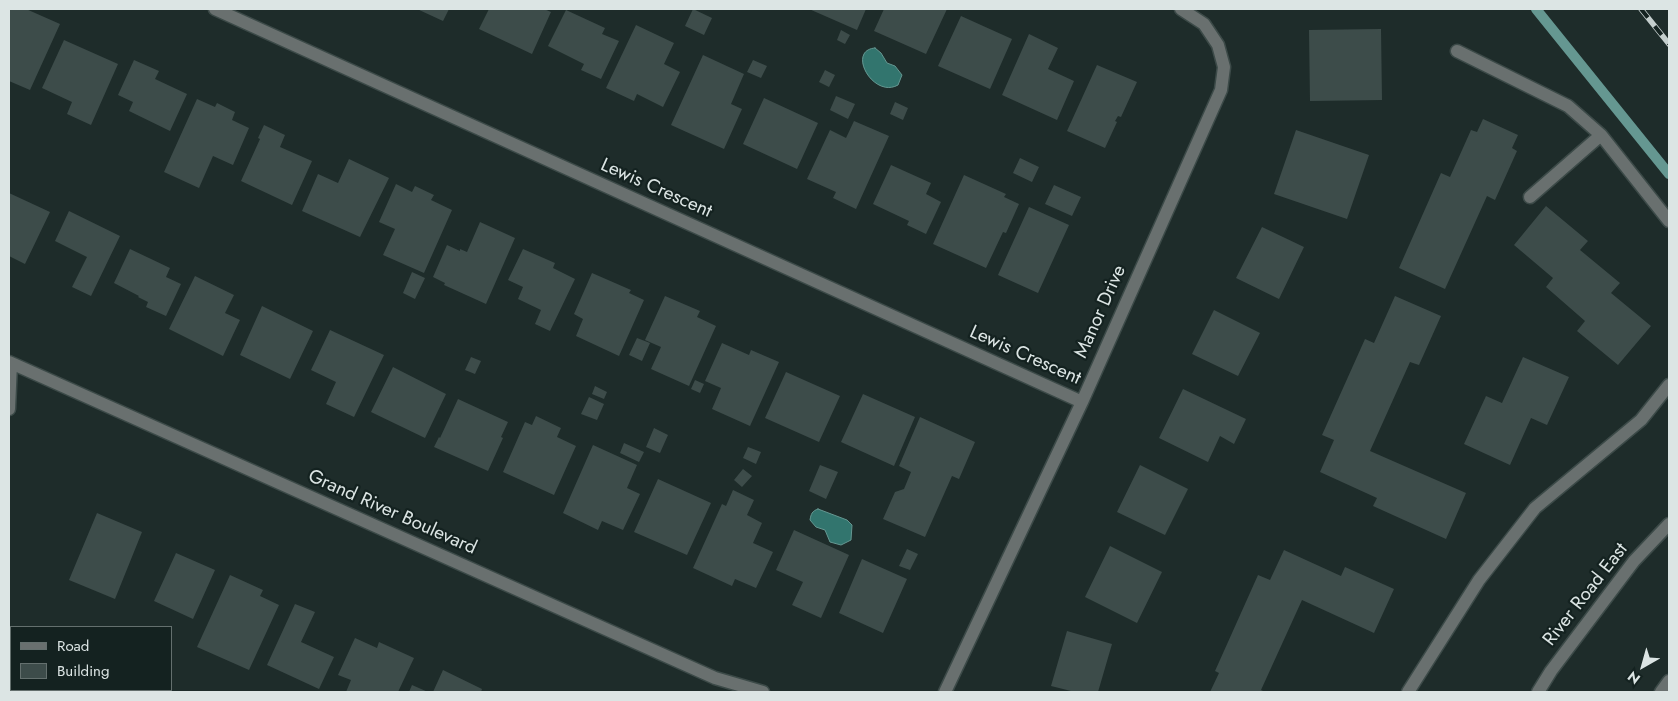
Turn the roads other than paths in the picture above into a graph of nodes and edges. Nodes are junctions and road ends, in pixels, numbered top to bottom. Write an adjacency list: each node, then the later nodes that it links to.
1 (215, 9): 9 (street, Lewis Crescent)
2 (1181, 9): 9 (street, Manor Drive)
3 (1457, 51): 4 (street)
4 (1601, 135): 5 (street); 6 (street)
5 (1530, 197)
6 (1669, 221)
7 (10, 363): 10 (street); 13 (street, Grand River Boulevard)
8 (1669, 386): 15 (street)
9 (1082, 402): 14 (street, Manor Drive)
10 (9, 409)
11 (1669, 524): 16 (street, River Road East)
12 (1669, 681): 17 (street)
13 (763, 692)
14 (945, 692)
15 (1408, 692)
16 (1538, 692)
17 (1660, 692)

